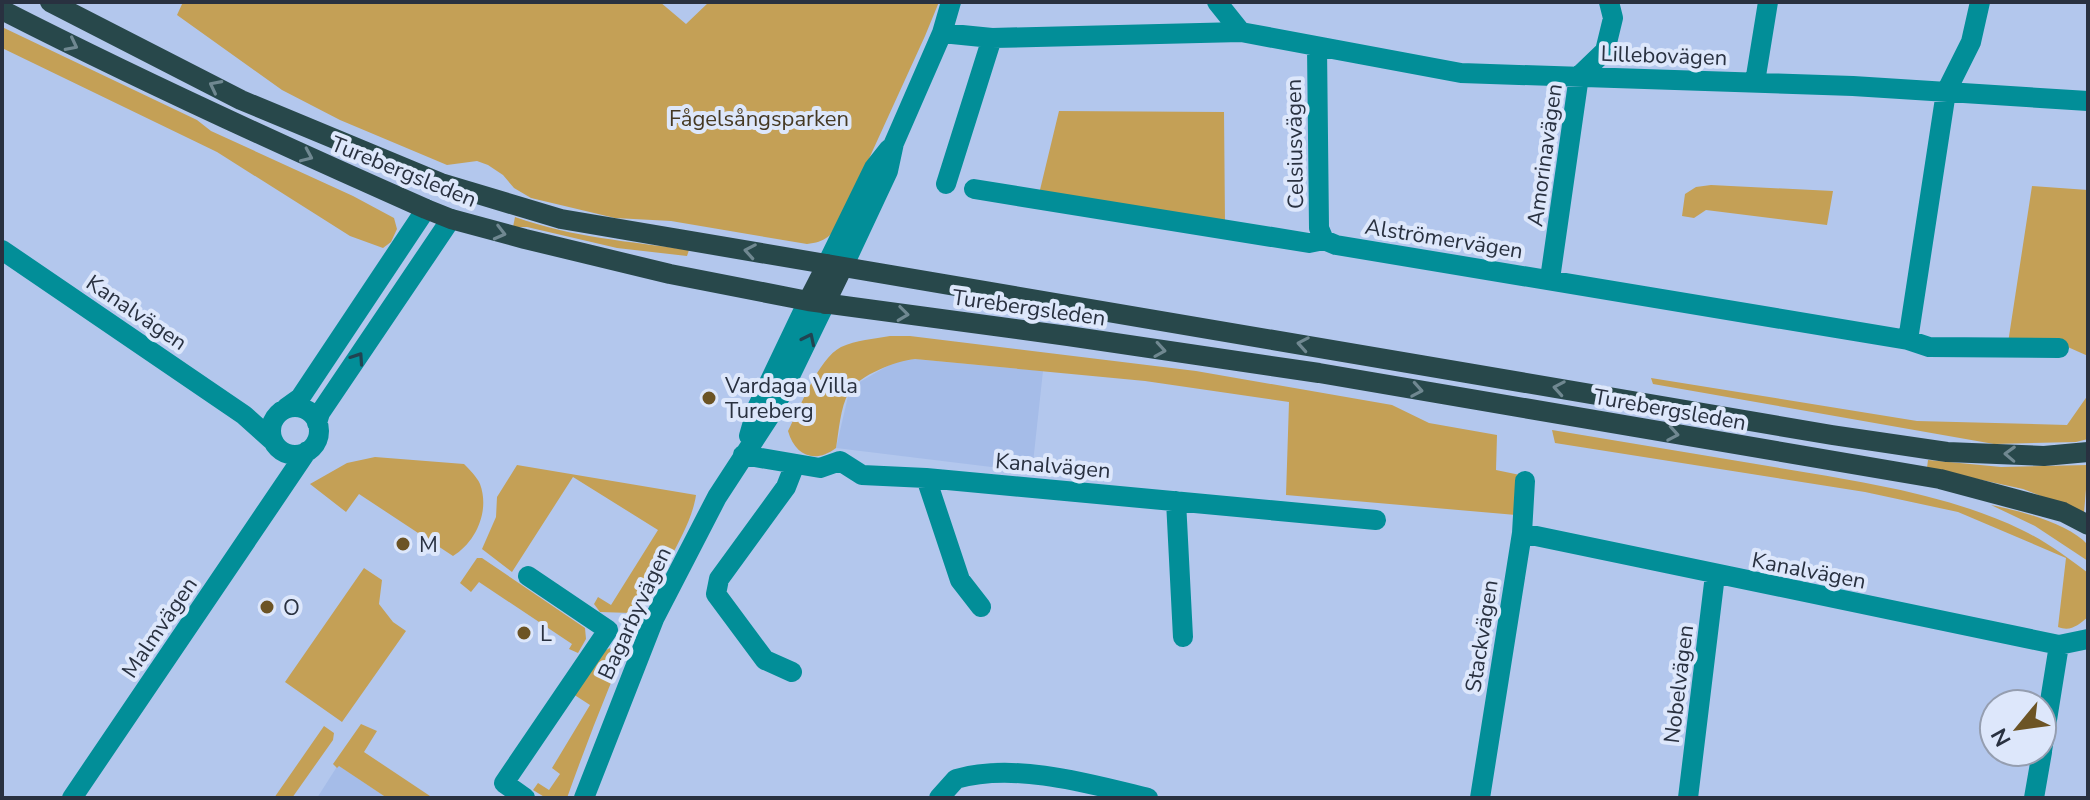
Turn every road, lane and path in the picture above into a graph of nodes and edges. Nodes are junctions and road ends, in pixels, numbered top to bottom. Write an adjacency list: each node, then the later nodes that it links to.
1 (50, 2): 16 (main road, Turebergsleden, one-way to 1)
2 (951, 2): 9 (street)
3 (1217, 2): 8 (street)
4 (1609, 2): 12 (street, Amorinavägen)
5 (1768, 2): 13 (street)
6 (1980, 2): 14 (street)
7 (2, 10): 20 (main road, Turebergsleden, one-way to 20)
8 (1241, 32): 10 (street, Lillebovägen); 11 (street, Lillebovägen)
9 (942, 33): 10 (street, Lillebovägen); 24 (street)
10 (992, 38): 17 (street)
11 (1317, 47): 12 (street, Lillebovägen); 22 (street, Celsiusvägen)
12 (1579, 76): 13 (street, Lillebovägen); 25 (street, Amorinavägen)
13 (1755, 82): 14 (street, Lillebovägen)
14 (1946, 92): 15 (street, Lillebovägen); 27 (street)
15 (2088, 101)
16 (441, 183): 18 (main road, Turebergsleden); 20 (main road)
17 (946, 184)
18 (462, 189): 21 (main road); 24 (main road, Turebergsleden, one-way to 18)
19 (974, 189): 22 (street, Alströmervägen)
20 (426, 209): 21 (main road, Turebergsleden); 29 (street)
21 (451, 219): 26 (main road, Turebergsleden, one-way to 26); 31 (street, one-way to 21)
22 (1324, 240): 25 (street, Alströmervägen)
23 (2, 250): 30 (street, Kanalvägen)
24 (835, 265): 26 (main road); 34 (main road, Turebergsleden, one-way to 24)
25 (1550, 279): 27 (street, Alströmervägen)
26 (817, 302): 35 (street, Bagarbyvägen); 42 (main road, Turebergsleden, one-way to 42)
27 (1908, 340): 28 (street, Alströmervägen)
28 (2059, 348)
29 (283, 410): 30 (street); 31 (street); 32 (street)
30 (244, 415): 32 (street, Kanalvägen)
31 (317, 423): 33 (street)
32 (275, 444): 33 (street); 39 (street)
33 (307, 451): 39 (street, Malmvägen)
34 (2088, 452)
35 (743, 455): 36 (street, Kanalvägen); 56 (street, Bagarbyvägen)
36 (795, 464): 37 (street, Kanalvägen); 50 (street)
37 (926, 478): 40 (street, Kanalvägen); 46 (street)
38 (1525, 481): 43 (street, Stackvägen)
39 (285, 482): 54 (street, Malmvägen)
40 (1176, 501): 41 (street, Kanalvägen); 47 (street)
41 (1376, 520)
42 (2088, 525)
43 (1522, 533): 44 (street, Kanalvägen); 59 (street, Stackvägen)
44 (1715, 575): 49 (street, Kanalvägen); 60 (street, Nobelvägen)
45 (528, 576): 53 (street, Bagarbyvägen)
46 (981, 607)
47 (1183, 637)
48 (2088, 639): 49 (street, Kanalvägen)
49 (2059, 645): 51 (street)
50 (792, 672)
51 (2052, 688)
52 (2039, 768): 61 (street)
53 (498, 790): 55 (street, Bagarbyvägen)
54 (72, 798)
55 (525, 798)
56 (584, 798)
57 (939, 798): 58 (street)
58 (1148, 798)
59 (1480, 798)
60 (1688, 798)
61 (2034, 798)

